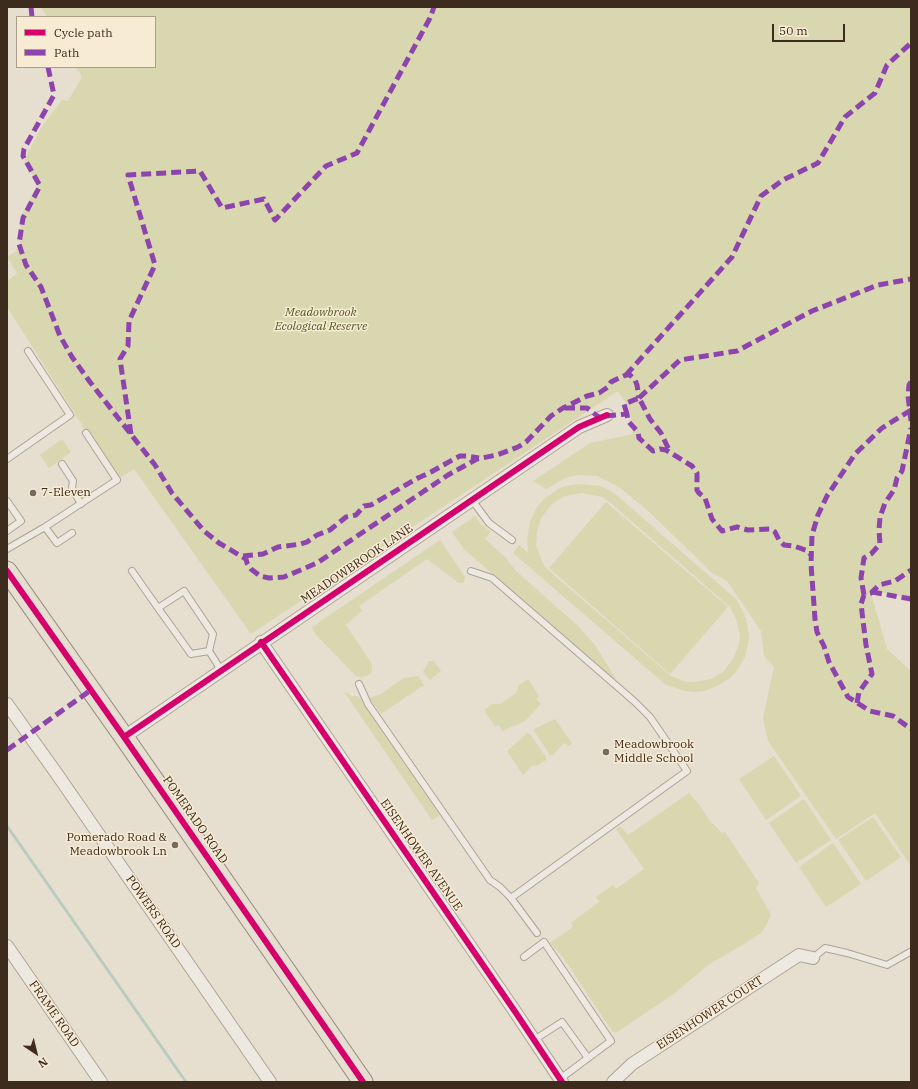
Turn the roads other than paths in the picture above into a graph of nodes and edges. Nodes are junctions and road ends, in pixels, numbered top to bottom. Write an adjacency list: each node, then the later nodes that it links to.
1 (28, 352): 4 (lane)
2 (607, 415): 6 (street, MEADOWBROOK LANE)
3 (86, 434): 8 (lane)
4 (7, 458)
5 (62, 464): 8 (lane)
6 (472, 500): 12 (lane); 18 (street, MEADOWBROOK LANE)
7 (7, 501): 10 (lane)
8 (82, 504): 9 (lane)
9 (45, 527): 11 (lane); 13 (lane)
10 (7, 531)
11 (72, 533)
12 (512, 540)
13 (7, 550)
14 (7, 571): 23 (main road, POMERADO ROAD)
15 (132, 571): 17 (lane)
16 (471, 571): 24 (lane)
17 (158, 608): 19 (lane); 19 (lane)
18 (261, 642): 20 (street, MEADOWBROOK LANE); 30 (street, EISENHOWER AVENUE)
19 (209, 651): 20 (lane)
20 (221, 670): 23 (street, MEADOWBROOK LANE)
21 (359, 684): 24 (lane)
22 (7, 704): 34 (street, POWERS ROAD)
23 (124, 737): 35 (main road, POMERADO ROAD)
24 (511, 898): 25 (lane)
25 (537, 933)
26 (7, 946): 33 (street, FRAME ROAD)
27 (910, 952): 29 (lane)
28 (524, 957): 31 (lane)
29 (812, 958): 36 (street, EISENHOWER COURT)
30 (534, 1040): 31 (lane); 32 (street, EISENHOWER AVENUE)
31 (588, 1058): 32 (lane)
32 (561, 1080)
33 (101, 1082)
34 (270, 1082)
35 (363, 1082)
36 (613, 1082)

